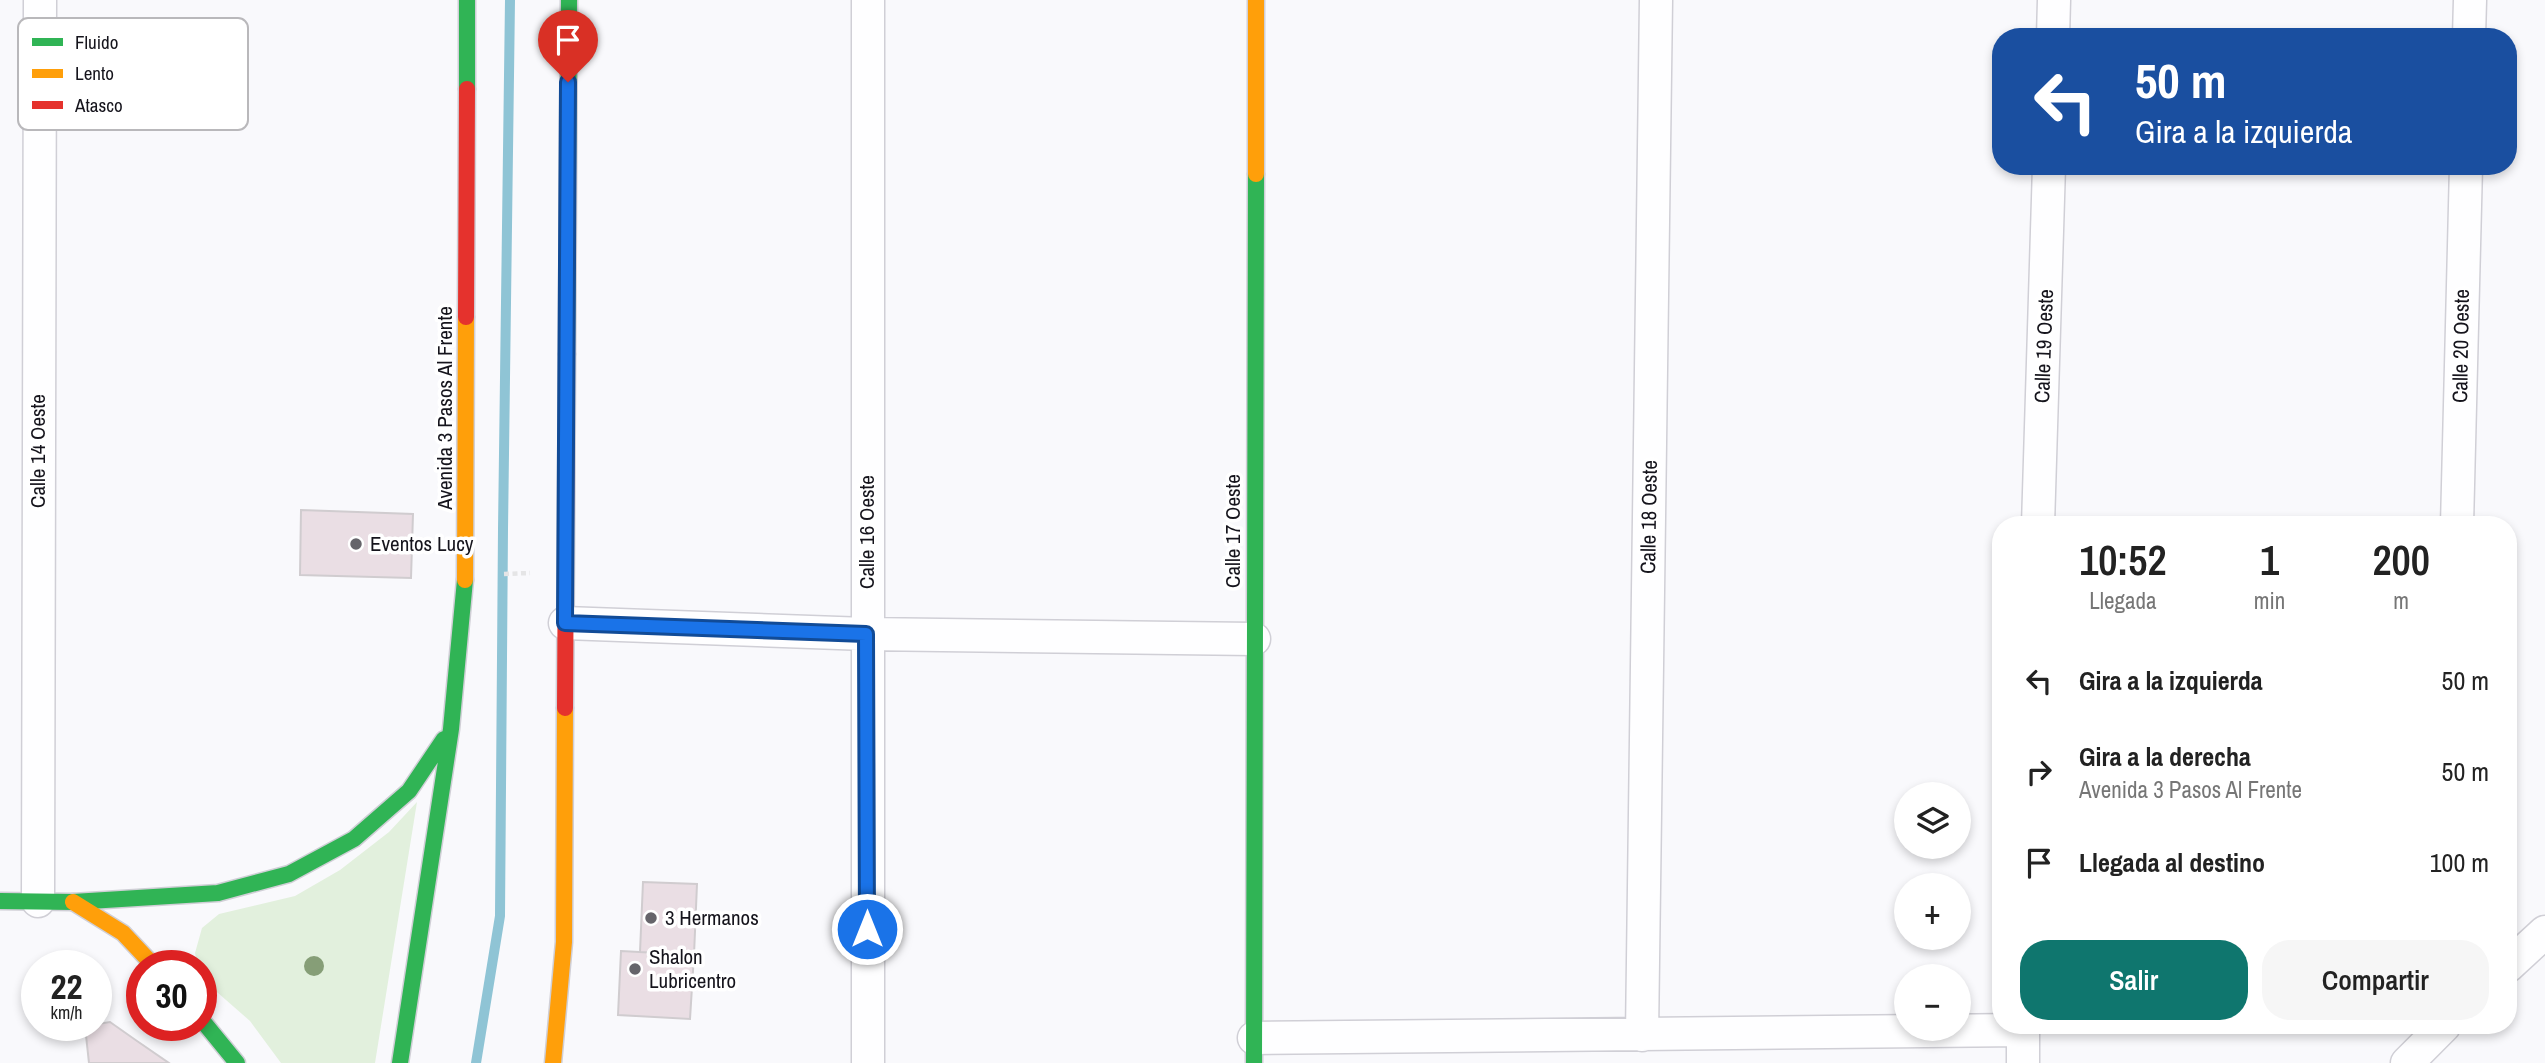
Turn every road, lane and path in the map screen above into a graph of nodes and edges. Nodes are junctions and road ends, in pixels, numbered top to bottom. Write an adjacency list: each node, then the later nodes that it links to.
1 (40, 0): 9 (street, Calle 14 Oeste)
2 (467, 0): 20 (main road, Avenida 3 Pasos Al Frente)
3 (569, 0): 17 (main road)
4 (868, 0): 18 (street, Calle 16 Oeste)
5 (1256, 0): 19 (main road, Calle 17 Oeste)
6 (1656, 0): 31 (street, Calle 18 Oeste)
7 (2054, 0): 10 (street)
8 (2470, 0): 11 (street)
9 (40, 18)
10 (2053, 28)
11 (2469, 28)
12 (40, 130): 22 (street, Calle 14 Oeste)
13 (2049, 175): 15 (street, Calle 19 Oeste)
14 (2466, 175): 16 (street, Calle 20 Oeste)
15 (2038, 516)
16 (2457, 516)
17 (565, 623): 18 (street); 36 (main road)
18 (866, 634): 19 (street); 37 (street, Calle 16 Oeste)
19 (1254, 639): 33 (main road, Calle 17 Oeste)
20 (451, 729): 23 (main road); 35 (main road, Avenida 3 Pasos Al Frente)
21 (0, 901): 22 (main road)
22 (38, 901): 23 (main road)
23 (73, 902): 25 (main road)
24 (2545, 932): 26 (street)
25 (139, 950)
26 (2517, 958)
27 (1992, 1029): 31 (street)
28 (2023, 1034): 38 (street)
29 (2436, 1034): 39 (street)
30 (2444, 1034): 40 (street)
31 (1642, 1035): 33 (street)
32 (217, 1039): 34 (main road)
33 (1254, 1051)
34 (237, 1063)
35 (400, 1063)
36 (553, 1063)
37 (868, 1063)
38 (2023, 1063)
39 (2407, 1063)
40 (2445, 1063)

